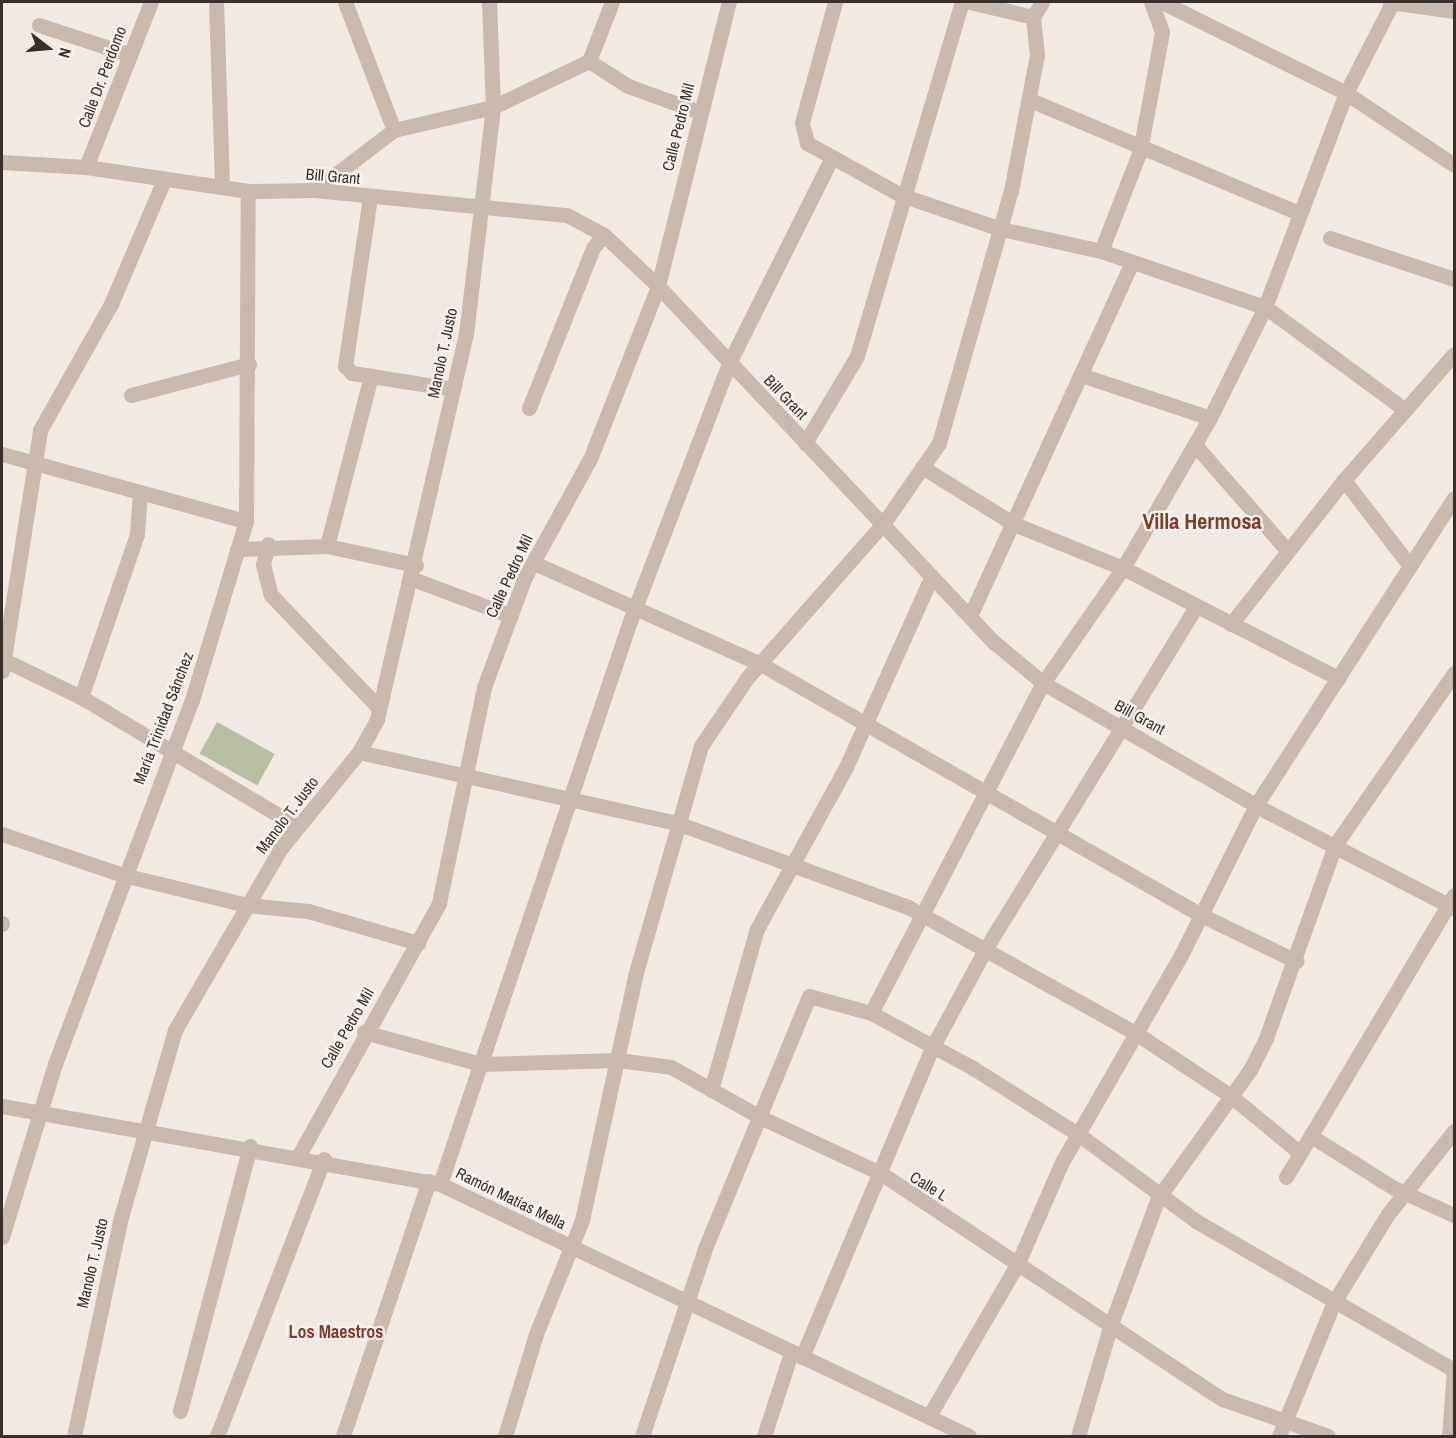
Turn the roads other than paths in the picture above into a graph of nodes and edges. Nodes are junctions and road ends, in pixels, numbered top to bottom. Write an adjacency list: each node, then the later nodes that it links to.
1 (151, 2): 17 (street, Calle Dr. Perdomo)
2 (216, 2): 30 (street)
3 (345, 2): 23 (street)
4 (489, 2): 21 (street, Manolo T. Justo)
5 (612, 2): 18 (street)
6 (729, 2): 22 (street, Calle Pedro Mil)
7 (835, 2): 25 (street)
8 (962, 2): 33 (street)
9 (970, 2): 15 (street)
10 (1042, 2): 15 (street)
11 (1151, 2): 24 (street)
12 (1162, 2): 19 (street)
13 (1391, 2): 14 (street); 19 (street)
14 (1455, 11)
15 (1033, 17): 20 (street)
16 (39, 25): 17 (street)
17 (130, 55): 28 (street, Calle Dr. Perdomo)
18 (589, 61): 21 (street); 22 (street)
19 (1346, 93): 27 (street); 36 (street)
20 (1030, 100): 24 (street); 37 (street)
21 (493, 107): 23 (street); 35 (street, Manolo T. Justo)
22 (700, 112): 43 (street, Calle Pedro Mil)
23 (394, 130): 31 (street)
24 (1140, 151): 36 (street); 40 (street)
25 (832, 157): 33 (street); 46 (street)
26 (2, 162): 28 (street, Bill Grant)
27 (1455, 165)
28 (86, 167): 29 (street, Bill Grant)
29 (164, 180): 30 (street, Bill Grant); 58 (street)
30 (222, 184): 32 (street, Bill Grant)
31 (315, 190): 32 (street, Bill Grant); 34 (street, Bill Grant)
32 (248, 191): 47 (street, María Trinidad Sánchez)
33 (902, 195): 37 (street); 55 (street)
34 (370, 197): 35 (street, Bill Grant); 49 (street)
35 (486, 203): 38 (street, Bill Grant); 50 (street, Manolo T. Justo)
36 (1297, 212): 44 (street)
37 (1001, 229): 40 (street); 59 (street)
38 (603, 235): 43 (street, Bill Grant); 52 (street)
39 (1330, 238): 42 (street)
40 (1101, 251): 41 (street)
41 (1132, 262): 44 (street); 48 (street)
42 (1455, 279)
43 (658, 286): 46 (street, Bill Grant); 70 (street, Calle Pedro Mil)
44 (1265, 307): 53 (street); 54 (street)
45 (1455, 354): 53 (street)
46 (729, 363): 55 (street, Bill Grant); 76 (street)
47 (249, 364): 51 (street); 63 (street, María Trinidad Sánchez)
48 (1081, 375): 54 (street); 65 (street)
49 (370, 376): 50 (street); 67 (street)
50 (453, 389): 73 (street, Manolo T. Justo)
51 (131, 395)
52 (529, 408)
53 (1404, 409): 60 (street)
54 (1210, 418): 56 (street)
55 (805, 443): 64 (street, Bill Grant)
56 (1195, 445): 69 (street); 72 (street)
57 (2, 454): 58 (street)
58 (32, 463): 61 (street); 80 (street)
59 (922, 467): 64 (street); 65 (street)
60 (1344, 480): 69 (street); 71 (street)
61 (140, 495): 63 (street); 85 (street)
62 (1455, 498): 71 (street)
63 (246, 521): 68 (street, María Trinidad Sánchez)
64 (883, 524): 74 (street, Bill Grant); 81 (street)
65 (1014, 524): 72 (street); 78 (street)
66 (268, 544): 67 (street); 68 (street); 86 (street)
67 (327, 546): 73 (street)
68 (237, 549): 89 (street, María Trinidad Sánchez)
69 (1287, 550): 79 (street)
70 (534, 563): 76 (street); 77 (street, Calle Pedro Mil)
71 (1410, 566): 83 (street)
72 (1123, 568): 75 (street); 84 (street)
73 (413, 571): 77 (street); 86 (street, Manolo T. Justo)
74 (932, 576): 78 (street, Bill Grant); 87 (street)
75 (1196, 606): 79 (street); 88 (street)
76 (636, 608): 81 (street); 93 (street)
77 (509, 615): 91 (street, Calle Pedro Mil)
78 (970, 616): 84 (street, Bill Grant)
79 (1231, 624): 83 (street)
80 (2, 663): 85 (street)
81 (759, 663): 87 (street); 95 (street)
82 (1455, 673): 99 (street)
83 (1338, 678): 94 (street)
84 (1043, 683): 88 (street, Bill Grant); 92 (street)
85 (81, 697): 89 (street)
86 (379, 708): 90 (street, Manolo T. Justo)
87 (866, 723): 92 (street); 100 (street)
88 (1121, 727): 94 (street, Bill Grant); 97 (street)
89 (170, 750): 96 (street); 101 (street, María Trinidad Sánchez)
90 (359, 752): 91 (street); 96 (street, Manolo T. Justo)
91 (466, 776): 93 (street); 106 (street, Calle Pedro Mil)
92 (988, 792): 97 (street); 104 (street)
93 (571, 799): 95 (street); 114 (street)
94 (1256, 805): 99 (street, Bill Grant); 105 (street)
95 (677, 823): 100 (street); 113 (street)
96 (298, 827): 103 (street, Manolo T. Justo)
97 (1060, 832): 105 (street); 107 (street)
98 (2, 834): 101 (street)
99 (1335, 845): 102 (street, Bill Grant); 108 (street)
100 (797, 864): 104 (street); 115 (street)
101 (123, 875): 103 (street); 118 (street, María Trinidad Sánchez)
102 (1452, 902): 123 (street)
103 (247, 905): 106 (street); 120 (street, Manolo T. Justo)
104 (919, 912): 107 (street); 109 (street)
105 (1201, 915): 108 (street); 111 (street)
106 (418, 943): 110 (street, Calle Pedro Mil)
107 (986, 948): 111 (street); 112 (street)
108 (1296, 961): 116 (street)
109 (871, 1013): 112 (street); 119 (street)
110 (364, 1032): 114 (street, Calle L); 126 (street, Calle Pedro Mil)
111 (1137, 1034): 116 (street); 122 (street)
112 (933, 1046): 122 (street); 128 (street)
113 (618, 1060): 114 (street, Calle L); 115 (street, Calle L); 135 (street)
114 (481, 1064): 130 (street)
115 (711, 1090): 119 (street, Calle L)
116 (1231, 1096): 125 (street); 132 (street)
117 (2, 1106): 118 (street, Ramón Matías Mella)
118 (39, 1114): 120 (street, Ramón Matías Mella); 134 (street, María Trinidad Sánchez)
119 (762, 1118): 128 (street, Calle L); 138 (street)
120 (146, 1129): 124 (street, Ramón Matías Mella); 146 (street, Manolo T. Justo)
121 (1455, 1131): 131 (street)
122 (1078, 1134): 132 (street); 136 (street)
123 (1311, 1136): 125 (street); 131 (street)
124 (250, 1146): 126 (street, Ramón Matías Mella); 142 (street)
125 (1300, 1153): 129 (street)
126 (299, 1155): 127 (street, Ramón Matías Mella)
127 (324, 1159): 130 (street, Ramón Matías Mella); 147 (street)
128 (882, 1174): 136 (street, Calle L); 140 (street)
129 (1286, 1177)
130 (435, 1182): 135 (street, Ramón Matías Mella); 148 (street)
131 (1405, 1191): 133 (street); 137 (street)
132 (1158, 1198): 137 (street); 139 (street)
133 (1455, 1215)
134 (2, 1237)
135 (570, 1247): 138 (street, Ramón Matías Mella); 149 (street)
136 (1018, 1263): 139 (street, Calle L); 143 (street)
137 (1334, 1302): 141 (street); 144 (street)
138 (686, 1303): 140 (street, Ramón Matías Mella); 145 (street)
139 (1110, 1327): 144 (street, Calle L); 152 (street)
140 (797, 1355): 143 (street, Ramón Matías Mella); 150 (street)
141 (1454, 1369): 154 (street)
142 (180, 1412)
143 (936, 1425): 151 (street, Ramón Matías Mella)
144 (1281, 1429): 153 (street, Calle L)
145 (648, 1435)
146 (74, 1437)
147 (217, 1437)
148 (343, 1437)
149 (505, 1437)
150 (764, 1437)
151 (969, 1437)
152 (1078, 1437)
153 (1328, 1437)
154 (1449, 1437)

